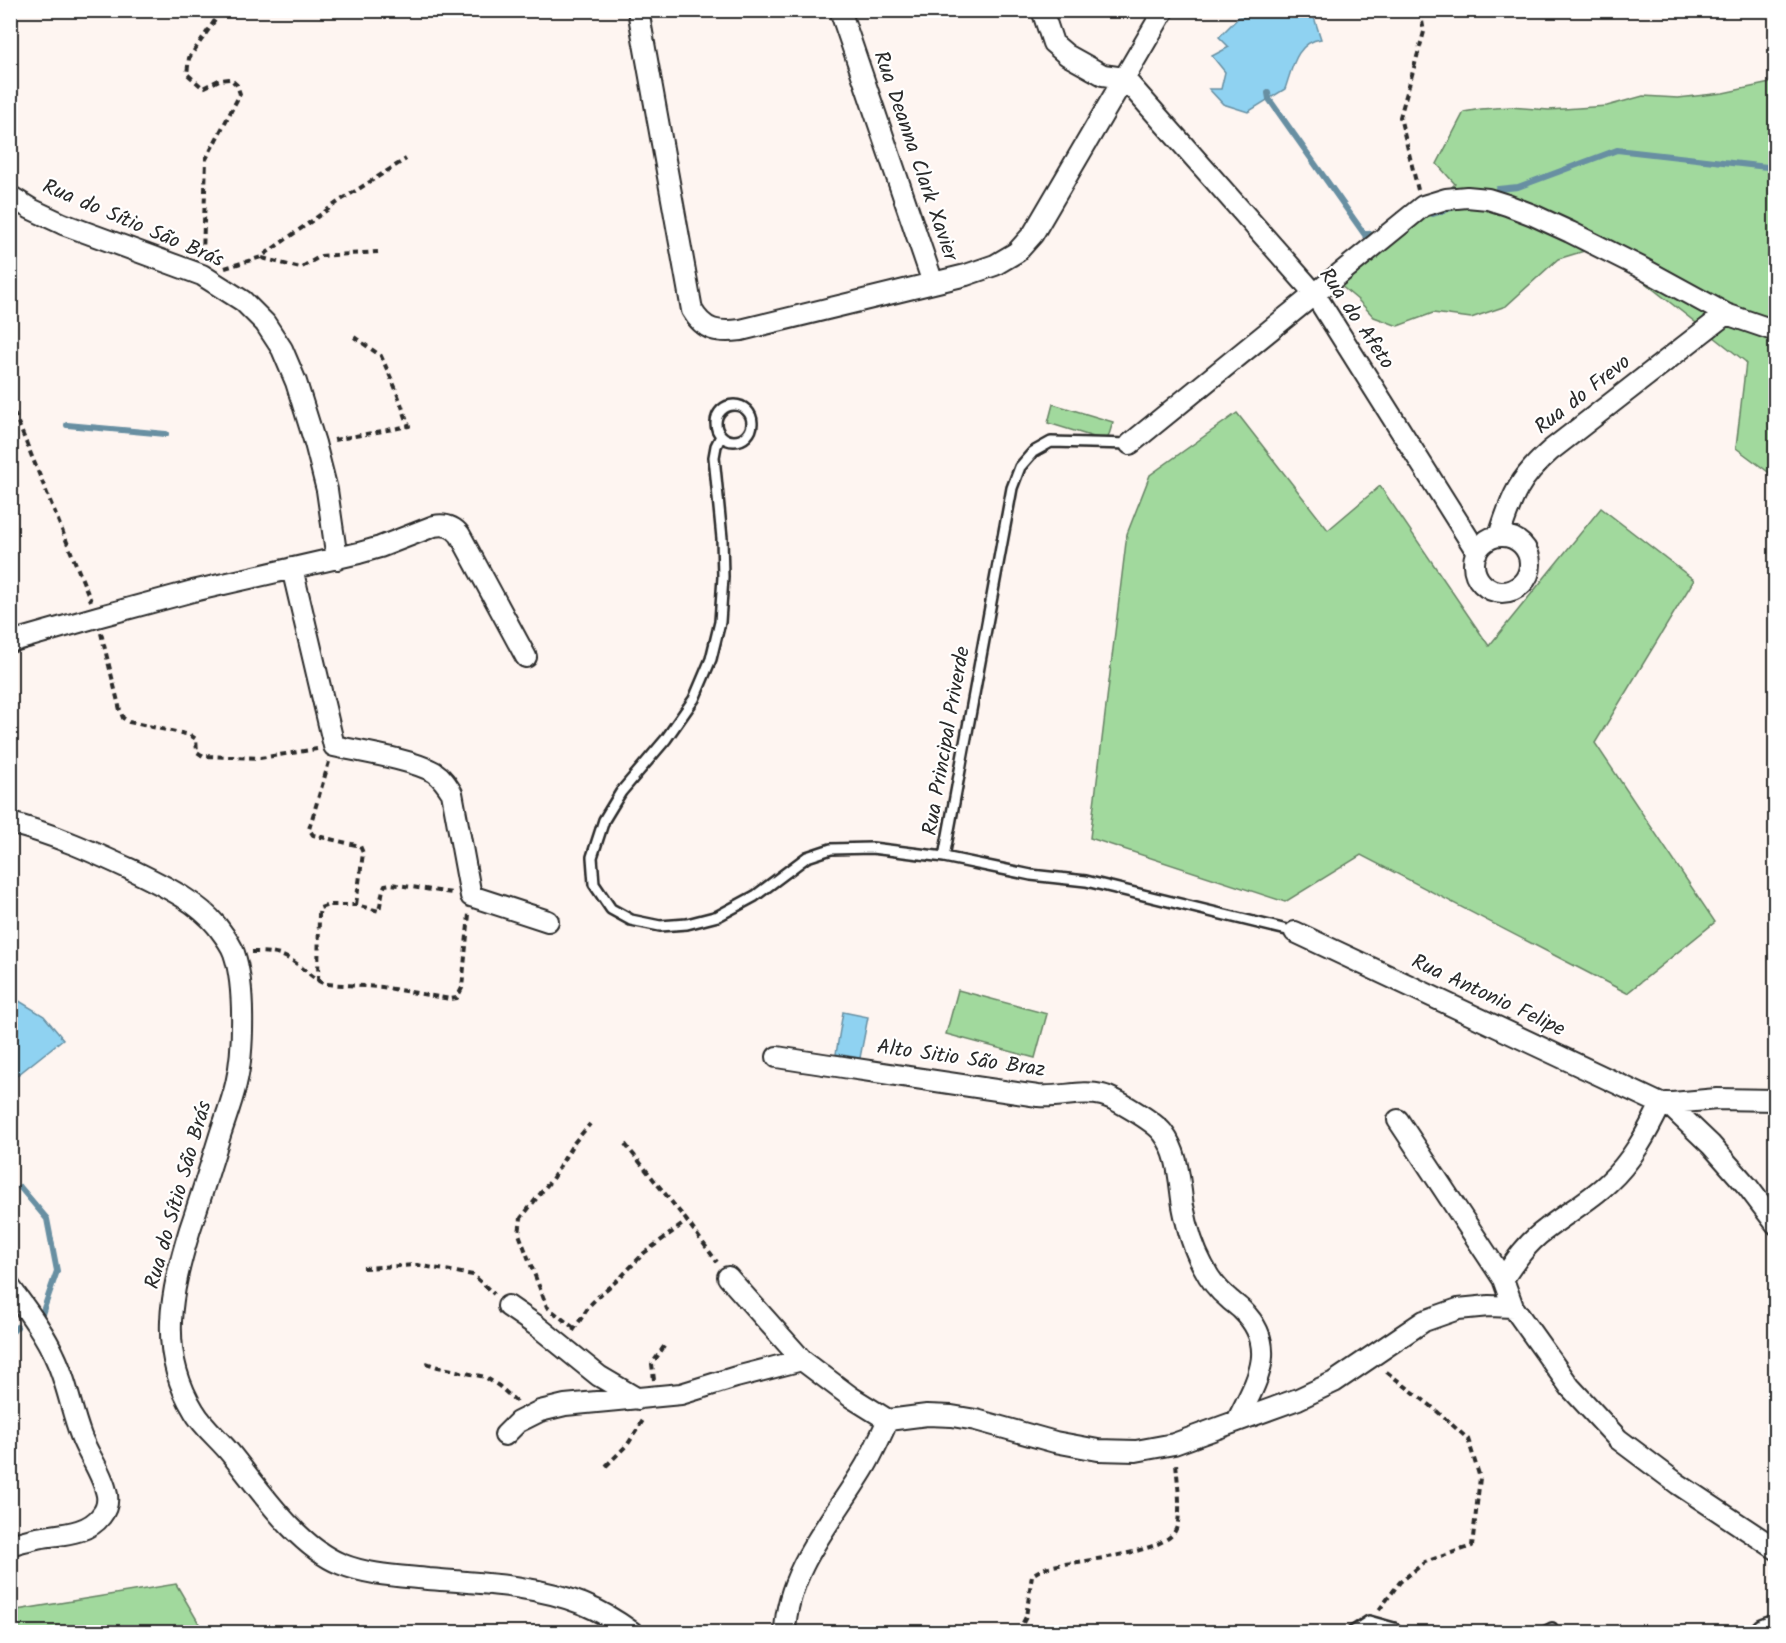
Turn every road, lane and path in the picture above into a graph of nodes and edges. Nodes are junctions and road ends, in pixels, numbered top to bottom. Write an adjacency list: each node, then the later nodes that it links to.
1 (222, 10): 13 (path)
2 (638, 10): 14 (street)
3 (840, 10): 14 (street, Rua Deanna Clark Xavier)
4 (1042, 10): 7 (street)
5 (1164, 10): 7 (street)
6 (1420, 10): 10 (path)
7 (1124, 78): 14 (street); 15 (street, Rua do Afeto)
8 (406, 159): 12 (path)
9 (10, 196): 13 (street, Rua do Sítio São Brás)
10 (1423, 206): 15 (street); 16 (street)
11 (378, 252): 12 (path)
12 (261, 257): 13 (path)
13 (202, 275): 21 (street, Rua do Sítio São Brás)
14 (933, 283)
15 (1314, 293): 22 (street); 24 (street, Rua do Afeto)
16 (1726, 314): 17 (street); 23 (street, Rua do Frevo)
17 (1776, 331)
18 (354, 337): 21 (path)
19 (10, 403): 27 (path)
20 (721, 436): 20 (lane); 32 (lane)
21 (315, 443): 25 (street, Rua do Sítio São Brás)
22 (1130, 444): 32 (lane, Rua Principal Priverde)
23 (1499, 536): 24 (street); 24 (street, Rua do Afeto)
24 (1477, 552)
25 (337, 559): 26 (street); 29 (street)
26 (292, 568): 27 (street); 30 (street)
27 (98, 617): 28 (street); 30 (path)
28 (10, 642)
29 (526, 657)
30 (334, 746): 33 (street); 34 (path)
31 (10, 823): 37 (street, Rua do Sítio São Brás)
32 (944, 857): 36 (lane, Rua Principal Priverde)
33 (471, 896): 34 (path); 35 (street); 38 (path)
34 (356, 905): 38 (path)
35 (548, 921)
36 (1295, 932): 41 (street, Rua Antonio Felipe)
37 (234, 951): 38 (path); 68 (street, Rua do Sítio São Brás)
38 (318, 981)
39 (777, 1057): 61 (street, Alto Sitio São Braz)
40 (1776, 1100): 41 (street)
41 (1664, 1103): 46 (street); 49 (street)
42 (1398, 1120): 49 (street)
43 (590, 1124): 53 (path)
44 (625, 1144): 45 (path)
45 (687, 1221): 48 (path); 53 (path)
46 (1776, 1224)
47 (363, 1268): 51 (path)
48 (728, 1277): 56 (street)
49 (1503, 1279): 52 (street)
50 (10, 1287): 64 (street)
51 (508, 1306): 54 (street)
52 (1513, 1307): 55 (street); 65 (street)
53 (574, 1328): 54 (path)
54 (564, 1347): 58 (street)
55 (1369, 1359): 61 (street); 66 (path)
56 (802, 1360): 58 (street); 60 (street)
57 (426, 1363): 59 (path)
58 (638, 1399): 59 (street)
59 (540, 1411): 62 (street)
60 (888, 1420): 63 (street); 69 (street)
61 (1237, 1421): 63 (street)
62 (506, 1435)
63 (1174, 1443): 70 (path)
64 (10, 1545)
65 (1776, 1549)
66 (1370, 1621): 71 (lane); 72 (lane)
67 (1776, 1628): 73 (main road)
68 (632, 1632)
69 (785, 1632)
70 (1018, 1632)
71 (1352, 1632)
72 (1399, 1632)
73 (1765, 1632)

